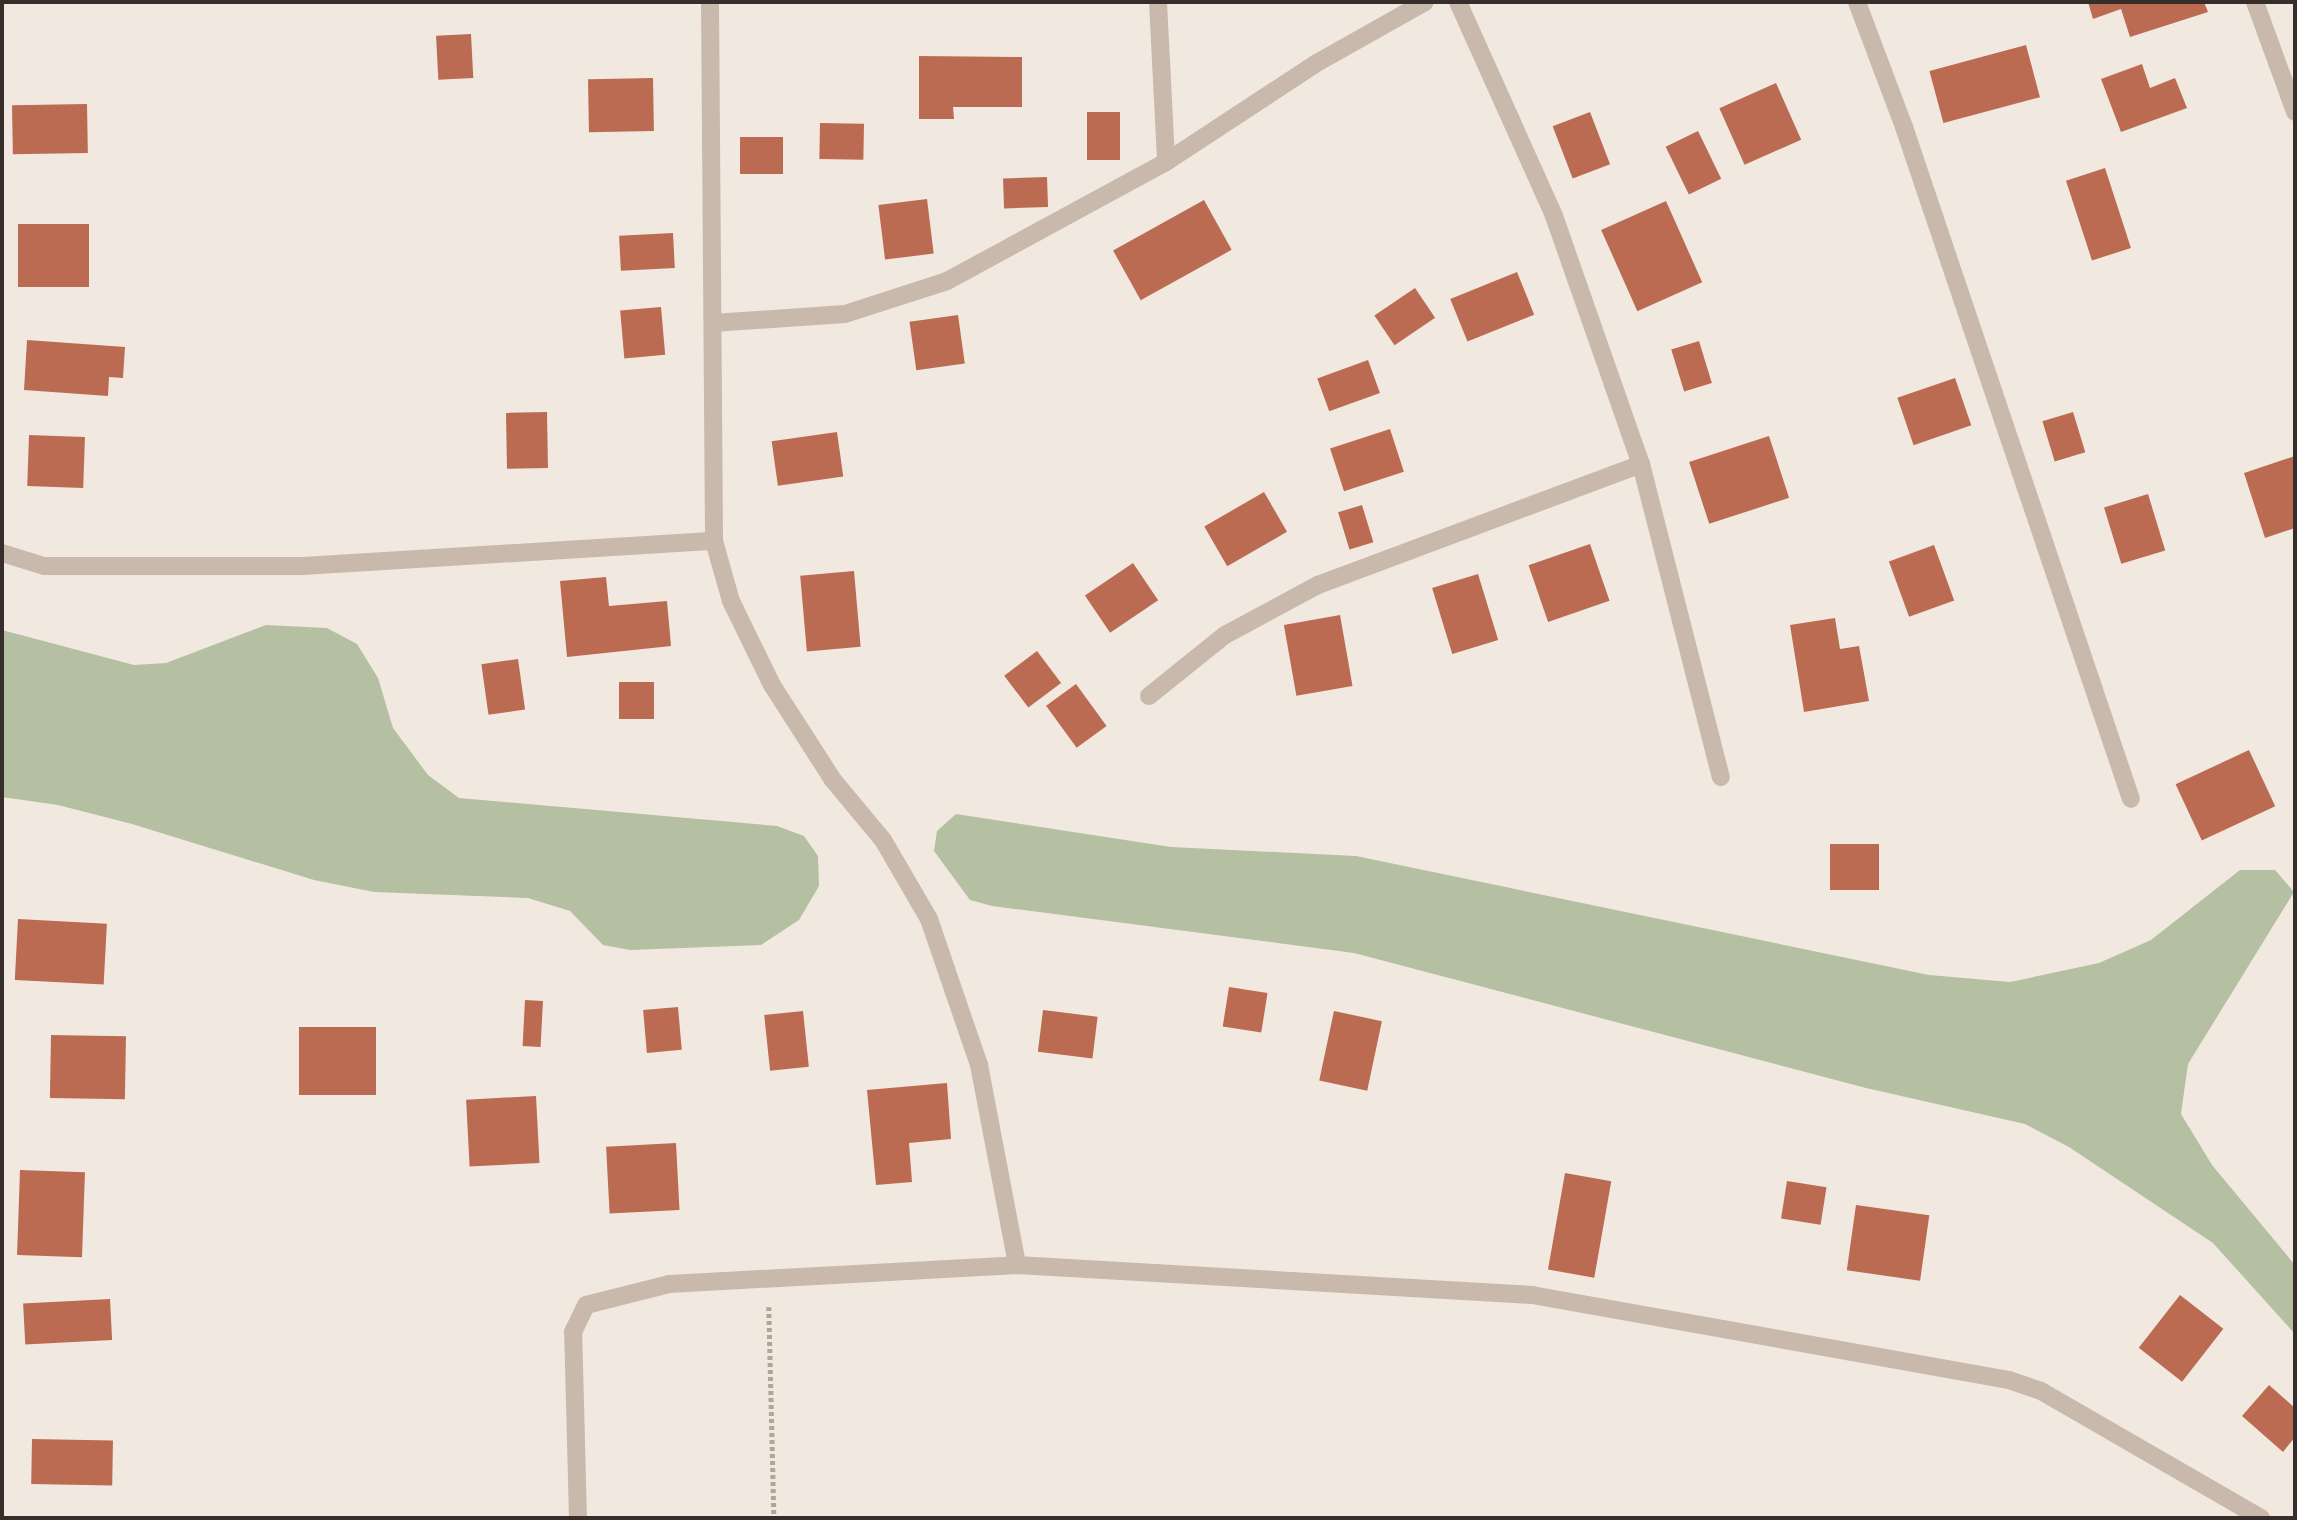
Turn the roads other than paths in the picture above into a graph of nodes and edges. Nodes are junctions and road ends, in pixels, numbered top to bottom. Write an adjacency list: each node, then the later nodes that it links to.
1 (710, 2): 9 (street)
2 (1158, 2): 8 (street)
3 (1425, 2): 8 (street)
4 (1458, 2): 10 (street)
5 (1857, 2): 15 (street)
6 (2255, 2): 7 (street)
7 (2295, 112)
8 (1166, 162): 9 (street)
9 (713, 323): 11 (street)
10 (1640, 464): 13 (street); 14 (street)
11 (715, 541): 12 (street); 16 (street)
12 (2, 553)
13 (1149, 696)
14 (1721, 777)
15 (2131, 799)
16 (1017, 1265): 17 (street); 18 (street)
17 (578, 1518)
18 (2261, 1518)

